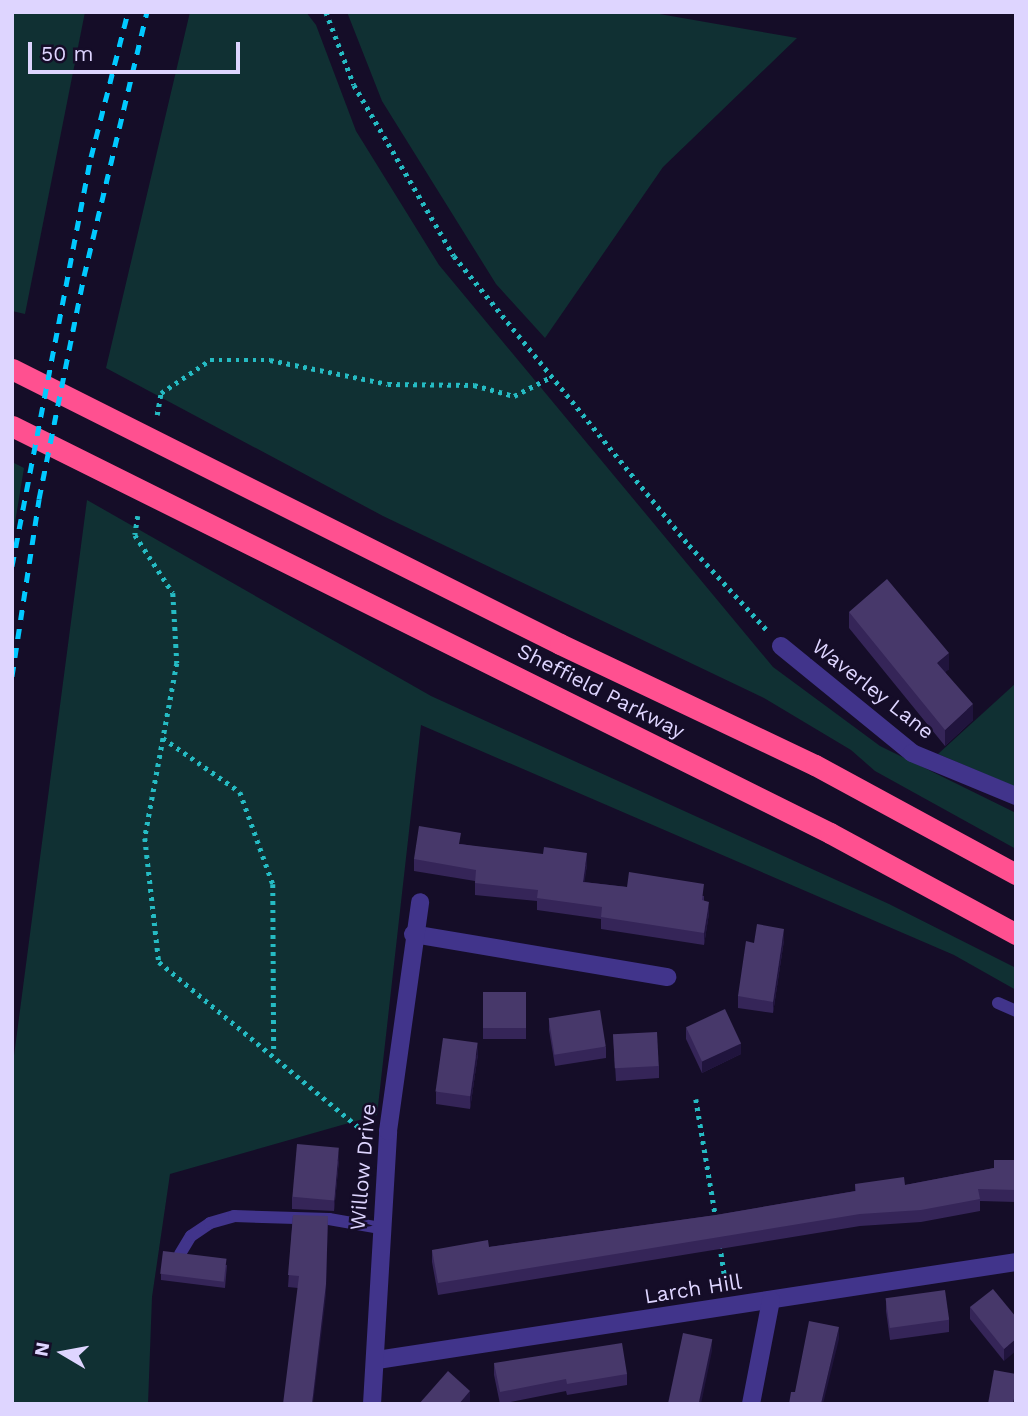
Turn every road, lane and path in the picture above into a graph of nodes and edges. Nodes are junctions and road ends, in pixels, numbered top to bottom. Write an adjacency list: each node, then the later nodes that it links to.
1 (326, 12): 3 (path)
2 (12, 369): 10 (highway, Sheffield Parkway)
3 (551, 377): 4 (path); 7 (path)
4 (156, 419)
5 (12, 426): 13 (highway, Sheffield Parkway)
6 (139, 509): 8 (path)
7 (781, 646): 9 (street, Waverley Lane)
8 (163, 738): 17 (path); 17 (path)
9 (1016, 796)
10 (1016, 874)
11 (420, 902): 12 (street, Willow Drive)
12 (413, 934): 14 (street); 20 (street, Willow Drive)
13 (1016, 934)
14 (667, 977)
15 (998, 1003): 16 (lane)
16 (1016, 1011)
17 (274, 1053): 19 (path)
18 (696, 1099): 21 (path)
19 (361, 1129)
20 (380, 1228): 23 (lane); 27 (street, Willow Drive)
21 (717, 1228)
22 (719, 1241): 26 (path)
23 (180, 1254)
24 (1016, 1262): 25 (street, Larch Hill)
25 (771, 1300): 26 (street, Larch Hill); 29 (street)
26 (730, 1306): 27 (street, Larch Hill)
27 (377, 1360): 28 (street, Willow Drive)
28 (372, 1404)
29 (751, 1404)

